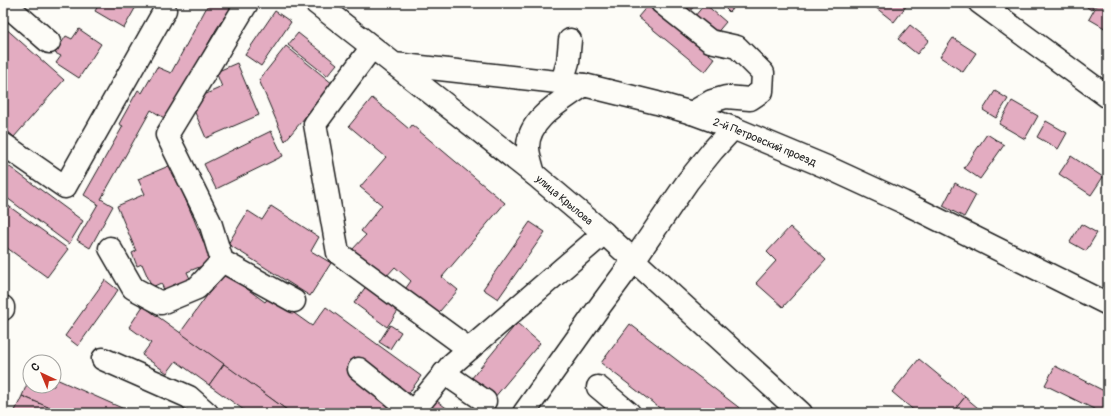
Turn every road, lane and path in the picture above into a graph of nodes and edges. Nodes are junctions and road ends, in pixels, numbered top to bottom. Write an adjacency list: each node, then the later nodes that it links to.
1 (4, 3): 8 (street)
2 (247, 3): 21 (street)
3 (316, 3): 9 (street, улица Крылова)
4 (662, 3): 14 (street)
5 (980, 3): 13 (street)
6 (165, 10): 16 (street)
7 (570, 40): 11 (street)
8 (49, 42)
9 (372, 47): 10 (street, улица Крылова); 24 (street)
10 (394, 64): 11 (street, 2-й Петровский проезд); 17 (street, улица Крылова)
11 (562, 82): 12 (street, 2-й Петровский проезд)
12 (584, 85): 14 (street, 2-й Петровский проезд); 17 (street)
13 (1108, 97)
14 (692, 113): 15 (street, 2-й Петровский проезд)
15 (733, 128): 20 (street); 23 (street, 2-й Петровский проезд)
16 (3, 144)
17 (534, 174): 18 (street, улица Крылова)
18 (604, 233): 20 (street, улица Крылова); 24 (street)
19 (110, 248): 21 (street)
20 (634, 260): 31 (street, улица Крылова); 34 (street)
21 (222, 261): 22 (street)
22 (294, 301)
23 (1108, 304)
24 (469, 349): 27 (street)
25 (103, 359): 32 (street)
26 (359, 369): 33 (street)
27 (444, 373): 29 (street); 33 (street)
28 (598, 387): 30 (street)
29 (485, 401)
30 (616, 409)
31 (796, 412)
32 (207, 413)
33 (413, 413)
34 (524, 413)

